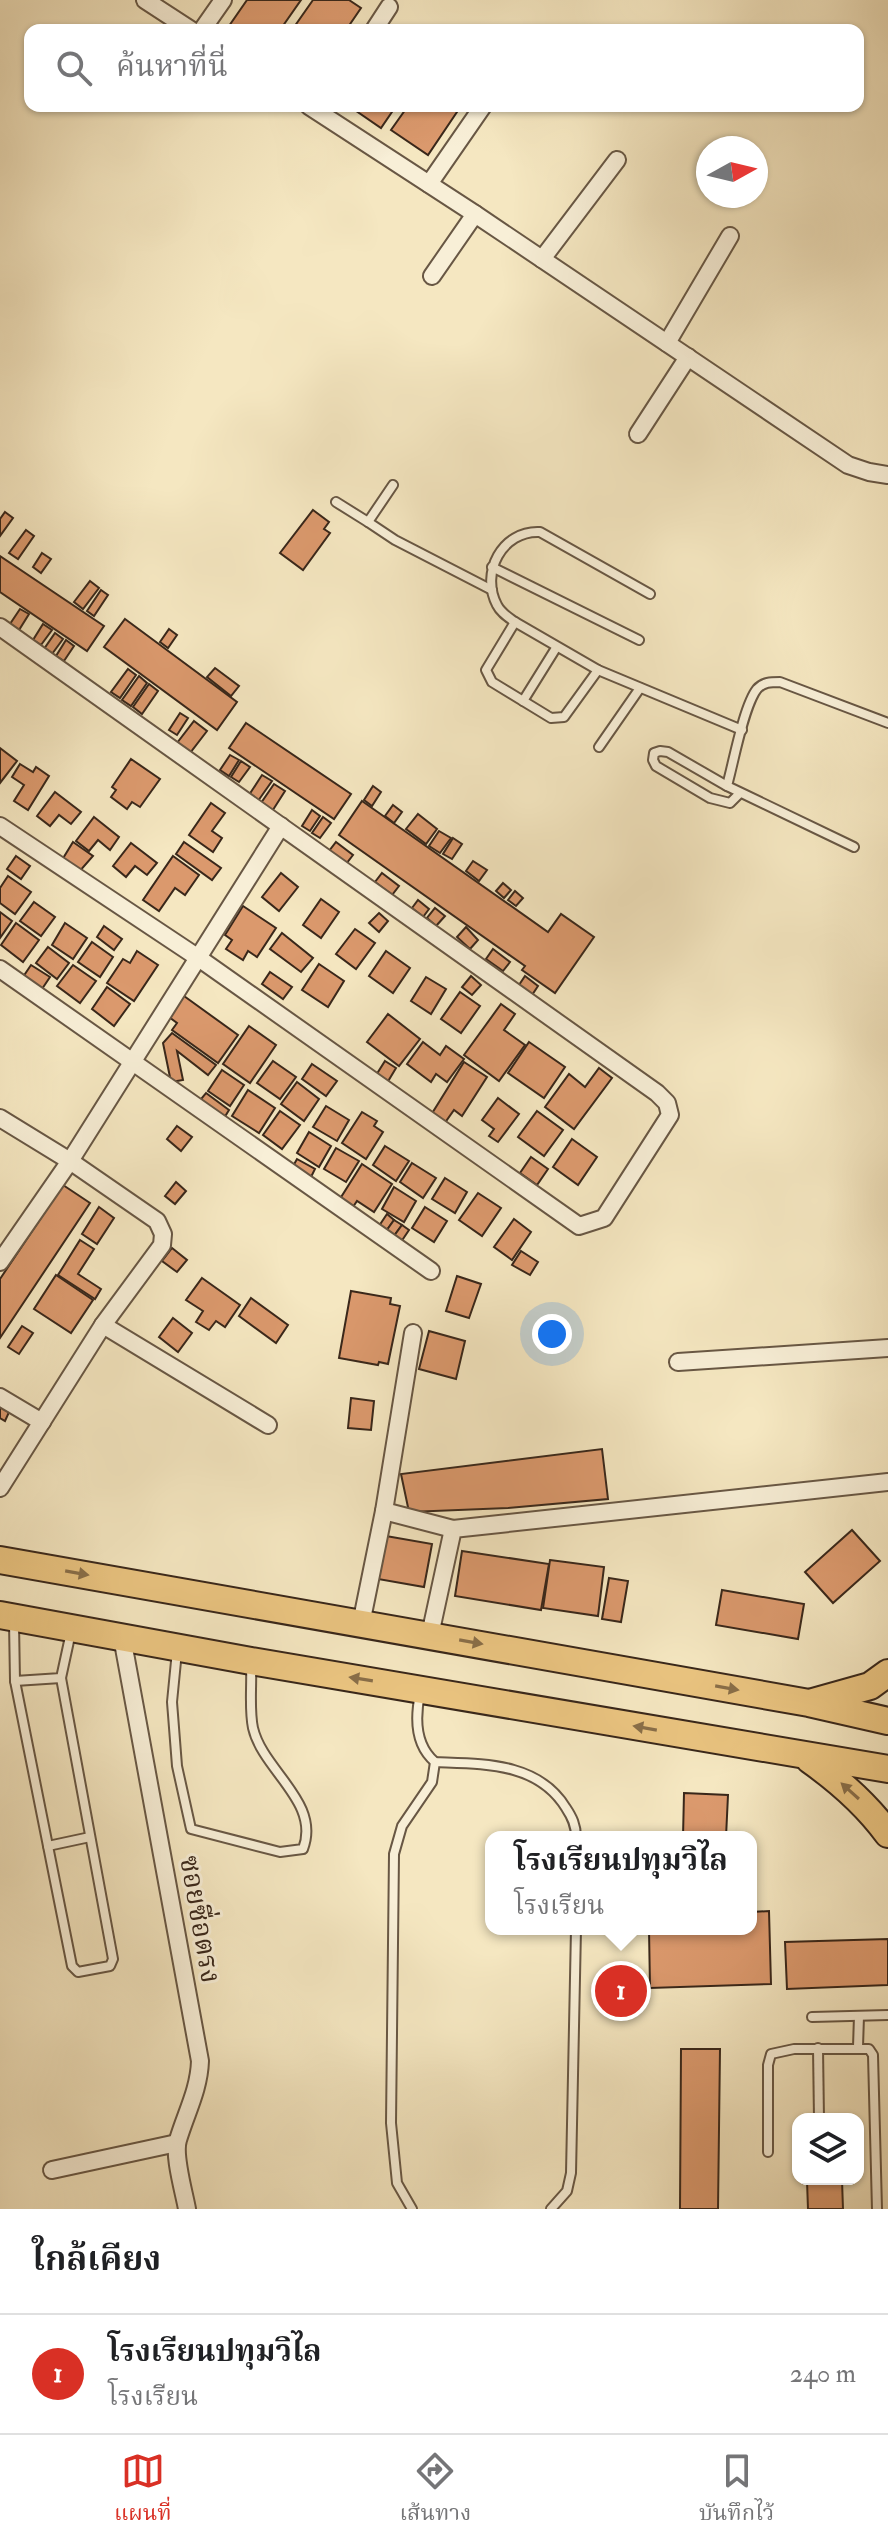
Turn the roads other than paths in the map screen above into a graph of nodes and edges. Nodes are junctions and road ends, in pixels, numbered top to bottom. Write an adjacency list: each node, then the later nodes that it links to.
1 (145, 0): 4 (street)
2 (223, 0): 5 (street)
3 (389, 7): 6 (street)
4 (182, 24)
5 (206, 24)
6 (378, 24)
7 (322, 112): 10 (street)
8 (479, 112): 10 (street)
9 (617, 160): 13 (street)
10 (429, 184): 11 (street)
11 (475, 214): 13 (street); 14 (street)
12 (730, 236): 15 (street)
13 (542, 259): 15 (street)
14 (432, 276)
15 (667, 343): 16 (street)
16 (688, 357): 17 (street); 18 (street)
17 (638, 434)
18 (888, 475)
19 (393, 485): 21 (lane)
20 (336, 502): 21 (lane)
21 (368, 522): 23 (lane)
22 (492, 567): 23 (lane); 24 (lane); 27 (lane)
23 (492, 590): 25 (lane)
24 (650, 594)
25 (515, 622): 28 (lane); 31 (lane)
26 (0, 627): 38 (street)
27 (639, 640)
28 (556, 648): 29 (lane); 31 (lane)
29 (598, 670): 30 (lane); 31 (lane)
30 (640, 688): 33 (lane); 34 (lane)
31 (523, 701)
32 (888, 723): 33 (lane)
33 (742, 730): 35 (lane)
34 (599, 747)
35 (727, 786): 36 (lane); 36 (lane)
36 (740, 793): 39 (lane)
37 (0, 826): 40 (street)
38 (281, 826): 40 (street); 40 (street)
39 (854, 847)
40 (200, 959): 42 (street)
41 (0, 969): 42 (street)
42 (132, 1063): 44 (street); 46 (street)
43 (0, 1118): 44 (street)
44 (70, 1161): 45 (street); 47 (street)
45 (0, 1262)
46 (431, 1271)
47 (103, 1325): 52 (street); 53 (street)
48 (413, 1333): 56 (street)
49 (888, 1348): 50 (street)
50 (678, 1362)
51 (0, 1397): 52 (street)
52 (42, 1422): 55 (street)
53 (268, 1425)
54 (888, 1482): 57 (street)
55 (0, 1488)
56 (384, 1511): 57 (street); 60 (street)
57 (453, 1529): 62 (street)
58 (0, 1560): 60 (main road, one-way to 60)
59 (7, 1616): 61 (main road); 68 (lane)
60 (361, 1624): 62 (main road)
61 (72, 1628): 63 (main road); 67 (lane)
62 (430, 1635): 70 (main road, one-way to 70)
63 (122, 1637): 64 (main road); 86 (street, ซอยซื่อตรง)
64 (178, 1648): 65 (main road); 65 (lane)
65 (251, 1661): 69 (main road, one-way to 65)
66 (888, 1673): 70 (main road)
67 (61, 1678): 68 (lane); 77 (lane)
68 (15, 1681): 78 (lane)
69 (421, 1689): 72 (main road, one-way to 69); 73 (lane)
70 (809, 1703): 71 (main road)
71 (888, 1721)
72 (805, 1756): 74 (main road); 76 (main road, one-way to 72)
73 (435, 1762): 75 (lane); 90 (lane)
74 (888, 1769)
75 (575, 1831)
76 (888, 1834)
77 (90, 1837): 78 (lane); 78 (lane)
78 (48, 1846)
79 (576, 1935): 91 (lane)
80 (888, 2015): 81 (lane)
81 (859, 2016): 82 (lane); 83 (lane)
82 (812, 2017)
83 (858, 2047): 84 (lane); 92 (lane)
84 (818, 2048): 85 (lane); 87 (lane)
85 (819, 2113)
86 (177, 2143): 88 (street); 89 (street, ซอยซื่อตรง)
87 (768, 2152)
88 (52, 2170)
89 (187, 2209)
90 (412, 2209)
91 (551, 2209)
92 (877, 2209)

